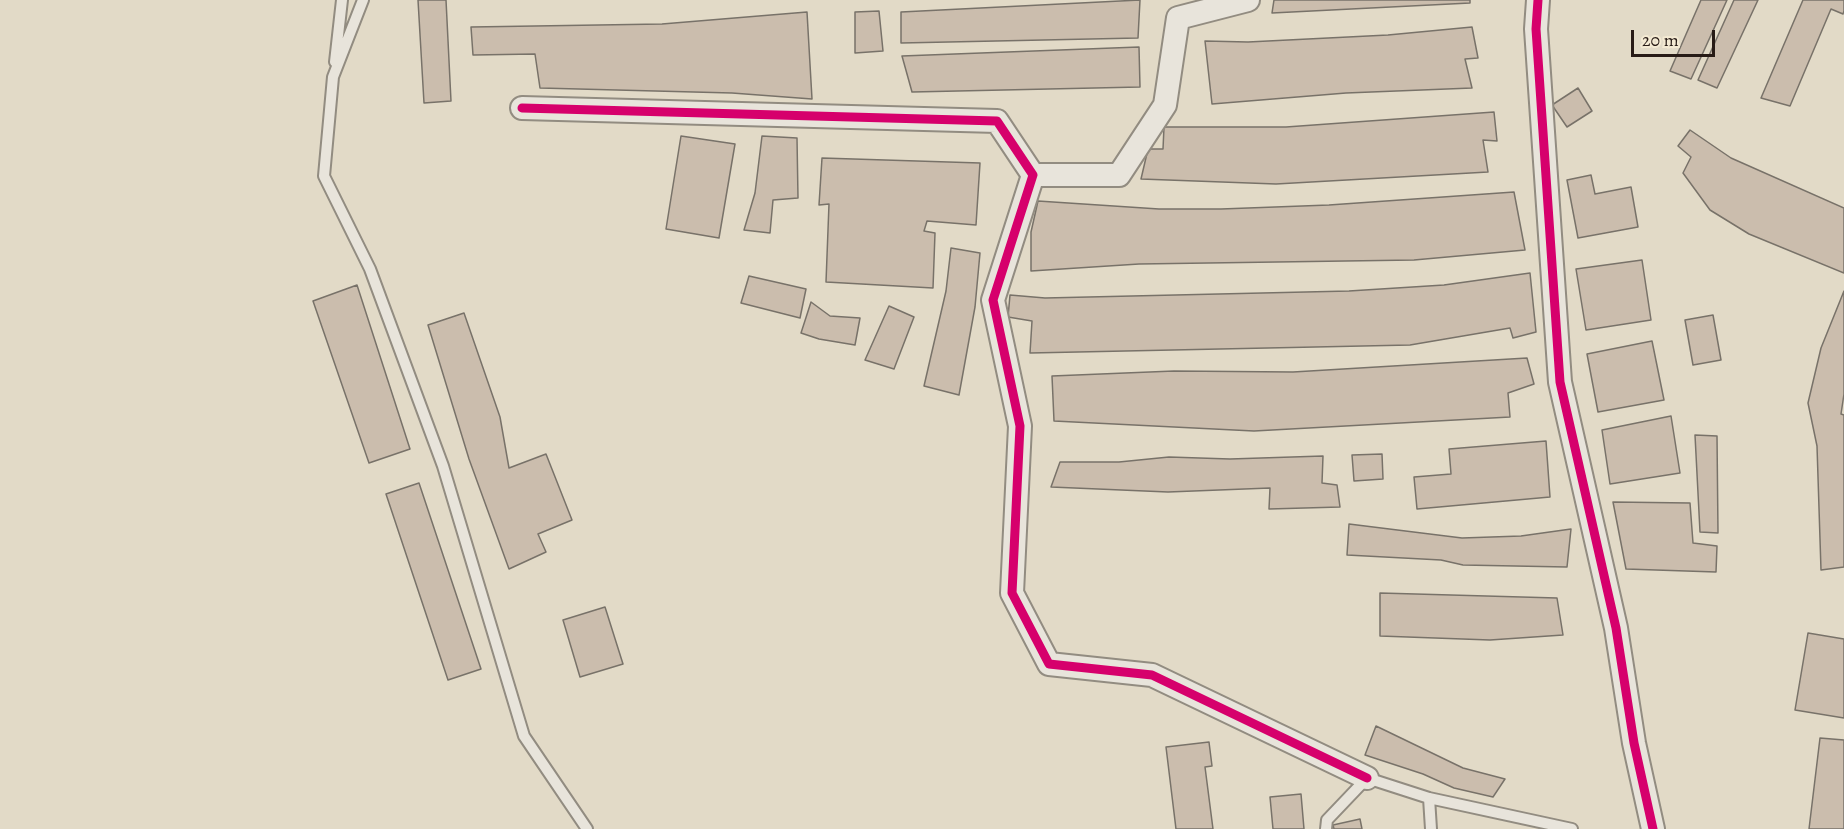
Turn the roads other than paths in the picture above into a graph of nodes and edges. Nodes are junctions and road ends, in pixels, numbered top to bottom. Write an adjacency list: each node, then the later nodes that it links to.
1 (342, 0): 5 (lane)
2 (363, 0): 5 (lane)
3 (1248, 0): 7 (street)
4 (1538, 0): 15 (street)
5 (333, 77): 11 (lane)
6 (522, 108): 7 (street)
7 (1033, 175): 8 (street)
8 (1367, 778): 9 (lane); 12 (lane)
9 (1429, 798): 10 (lane); 13 (lane)
10 (1517, 824): 14 (lane)
11 (587, 829)
12 (1326, 829)
13 (1431, 829)
14 (1572, 829)
15 (1653, 829)

